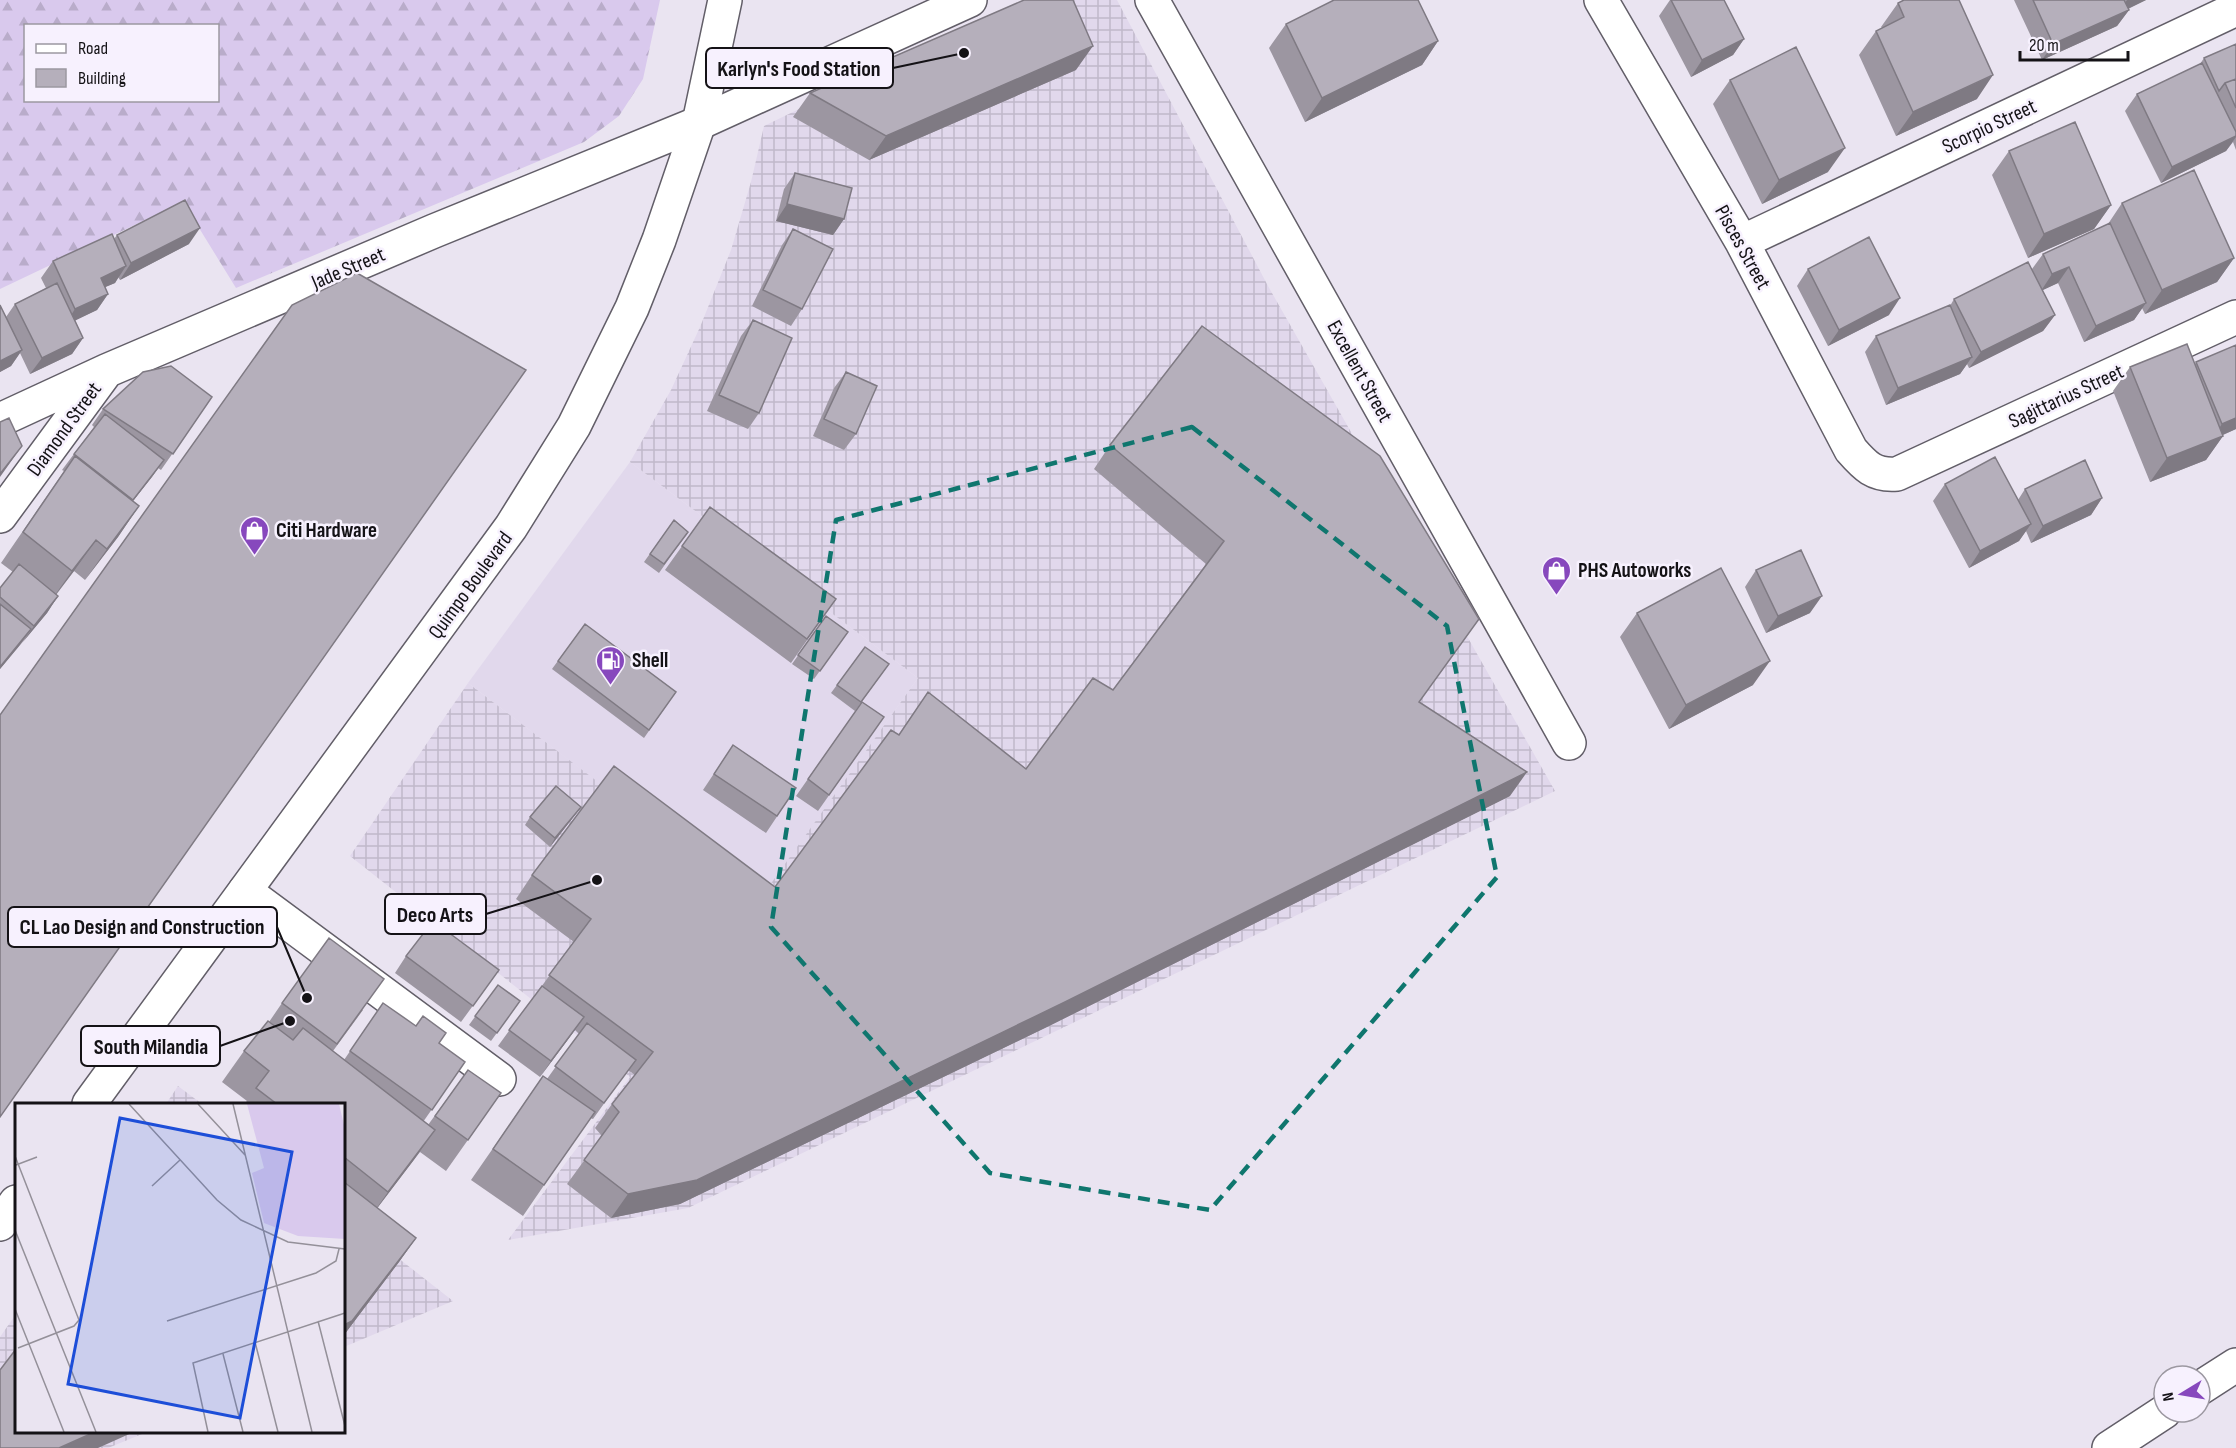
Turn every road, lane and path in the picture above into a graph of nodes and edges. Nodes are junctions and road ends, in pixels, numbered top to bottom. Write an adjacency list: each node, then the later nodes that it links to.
1 (724, 0): 6 (street, Quimpo Boulevard)
2 (970, 0): 6 (street, Jade Street)
3 (1152, 0): 13 (street, Excellent Street)
4 (1601, 0): 7 (street, Pisces Street)
5 (2236, 9): 7 (street, Scorpio Street)
6 (699, 123): 9 (street, Jade Street); 14 (street, Quimpo Boulevard)
7 (1742, 242): 11 (street, Pisces Street)
8 (2236, 317): 11 (street, Sagittarius Street)
9 (106, 371): 10 (street, Jade Street); 12 (street, Diamond Street)
10 (0, 420)
11 (1897, 474)
12 (0, 516)
13 (1569, 743)
14 (245, 891): 15 (street); 16 (street, Quimpo Boulevard)
15 (499, 1079)
16 (90, 1103)
17 (15, 1203): 18 (street)
18 (0, 1224)
19 (2236, 1365): 20 (street)
20 (2212, 1380)
21 (2152, 1420): 22 (street)
22 (2109, 1448)

